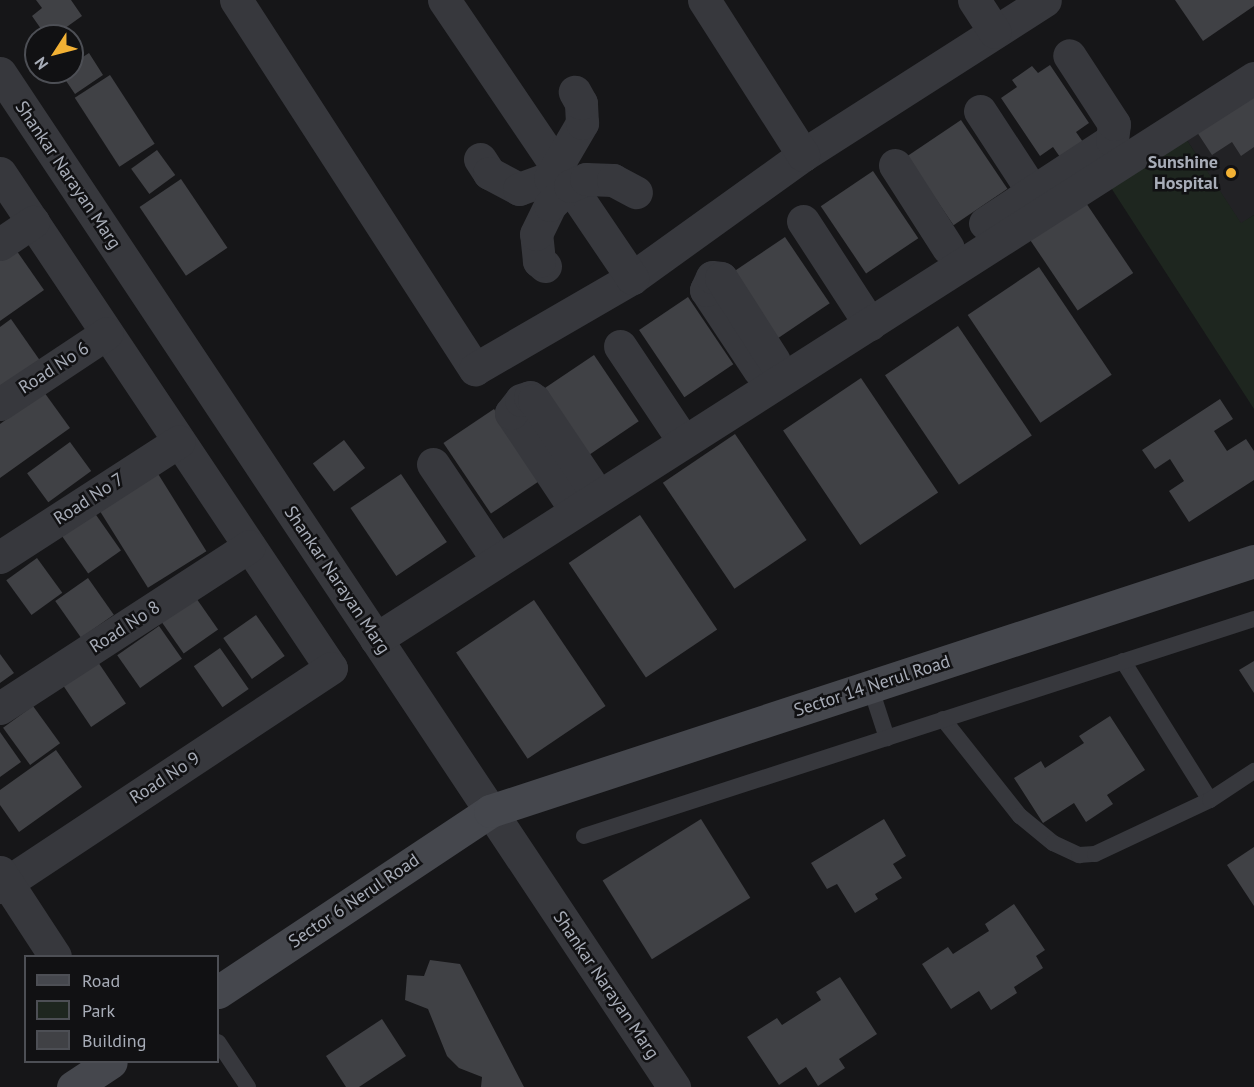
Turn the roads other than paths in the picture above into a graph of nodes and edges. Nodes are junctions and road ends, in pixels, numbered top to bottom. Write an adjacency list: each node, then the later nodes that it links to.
1 (236, 0): 24 (street)
2 (444, 0): 16 (street)
3 (704, 0): 12 (street)
4 (974, 0): 6 (street)
5 (1045, 0): 6 (street)
6 (995, 32): 12 (street)
7 (1069, 55): 18 (street)
8 (0, 73): 38 (street, Shankar Narayan Marg)
9 (1254, 78): 25 (street)
10 (575, 92): 16 (street)
11 (980, 111): 18 (street)
12 (803, 155): 24 (street)
13 (480, 159): 16 (street)
14 (894, 165): 22 (street)
15 (0, 172): 20 (street)
16 (564, 177): 17 (street); 23 (street); 24 (street)
17 (636, 192)
18 (1033, 192): 22 (street)
19 (804, 221): 25 (street)
20 (33, 222): 21 (street); 26 (street)
21 (0, 244)
22 (948, 248): 25 (street)
23 (545, 266)
24 (632, 278)
25 (864, 315): 29 (street); 29 (street)
26 (107, 333): 28 (street, Road No 6); 30 (street)
27 (620, 346): 29 (street)
28 (0, 404)
29 (679, 435): 33 (street); 38 (street)
30 (179, 441): 32 (street); 34 (street, Road No 7)
31 (434, 464): 33 (street)
32 (249, 546): 41 (street, Road No 8); 48 (street, Road No 9)
33 (489, 548): 36 (street)
34 (0, 557)
35 (1254, 561): 40 (street, Sector 14 Nerul Road)
36 (398, 607)
37 (1254, 619): 39 (lane)
38 (376, 639): 46 (street, Shankar Narayan Marg)
39 (1123, 661): 42 (lane); 45 (lane)
40 (870, 686): 43 (lane); 46 (street, Sector 14 Nerul Road)
41 (0, 708)
42 (943, 719): 43 (lane); 45 (lane)
43 (887, 738): 47 (lane)
44 (1254, 771): 45 (lane)
45 (1210, 800)
46 (490, 811): 50 (street, Sector 6 Nerul Road); 55 (street, Shankar Narayan Marg)
47 (584, 836)
48 (2, 881): 49 (street)
49 (54, 955)
50 (219, 991)
51 (219, 1044): 54 (lane)
52 (109, 1063): 53 (street)
53 (73, 1087)
54 (248, 1087)
55 (674, 1087)

